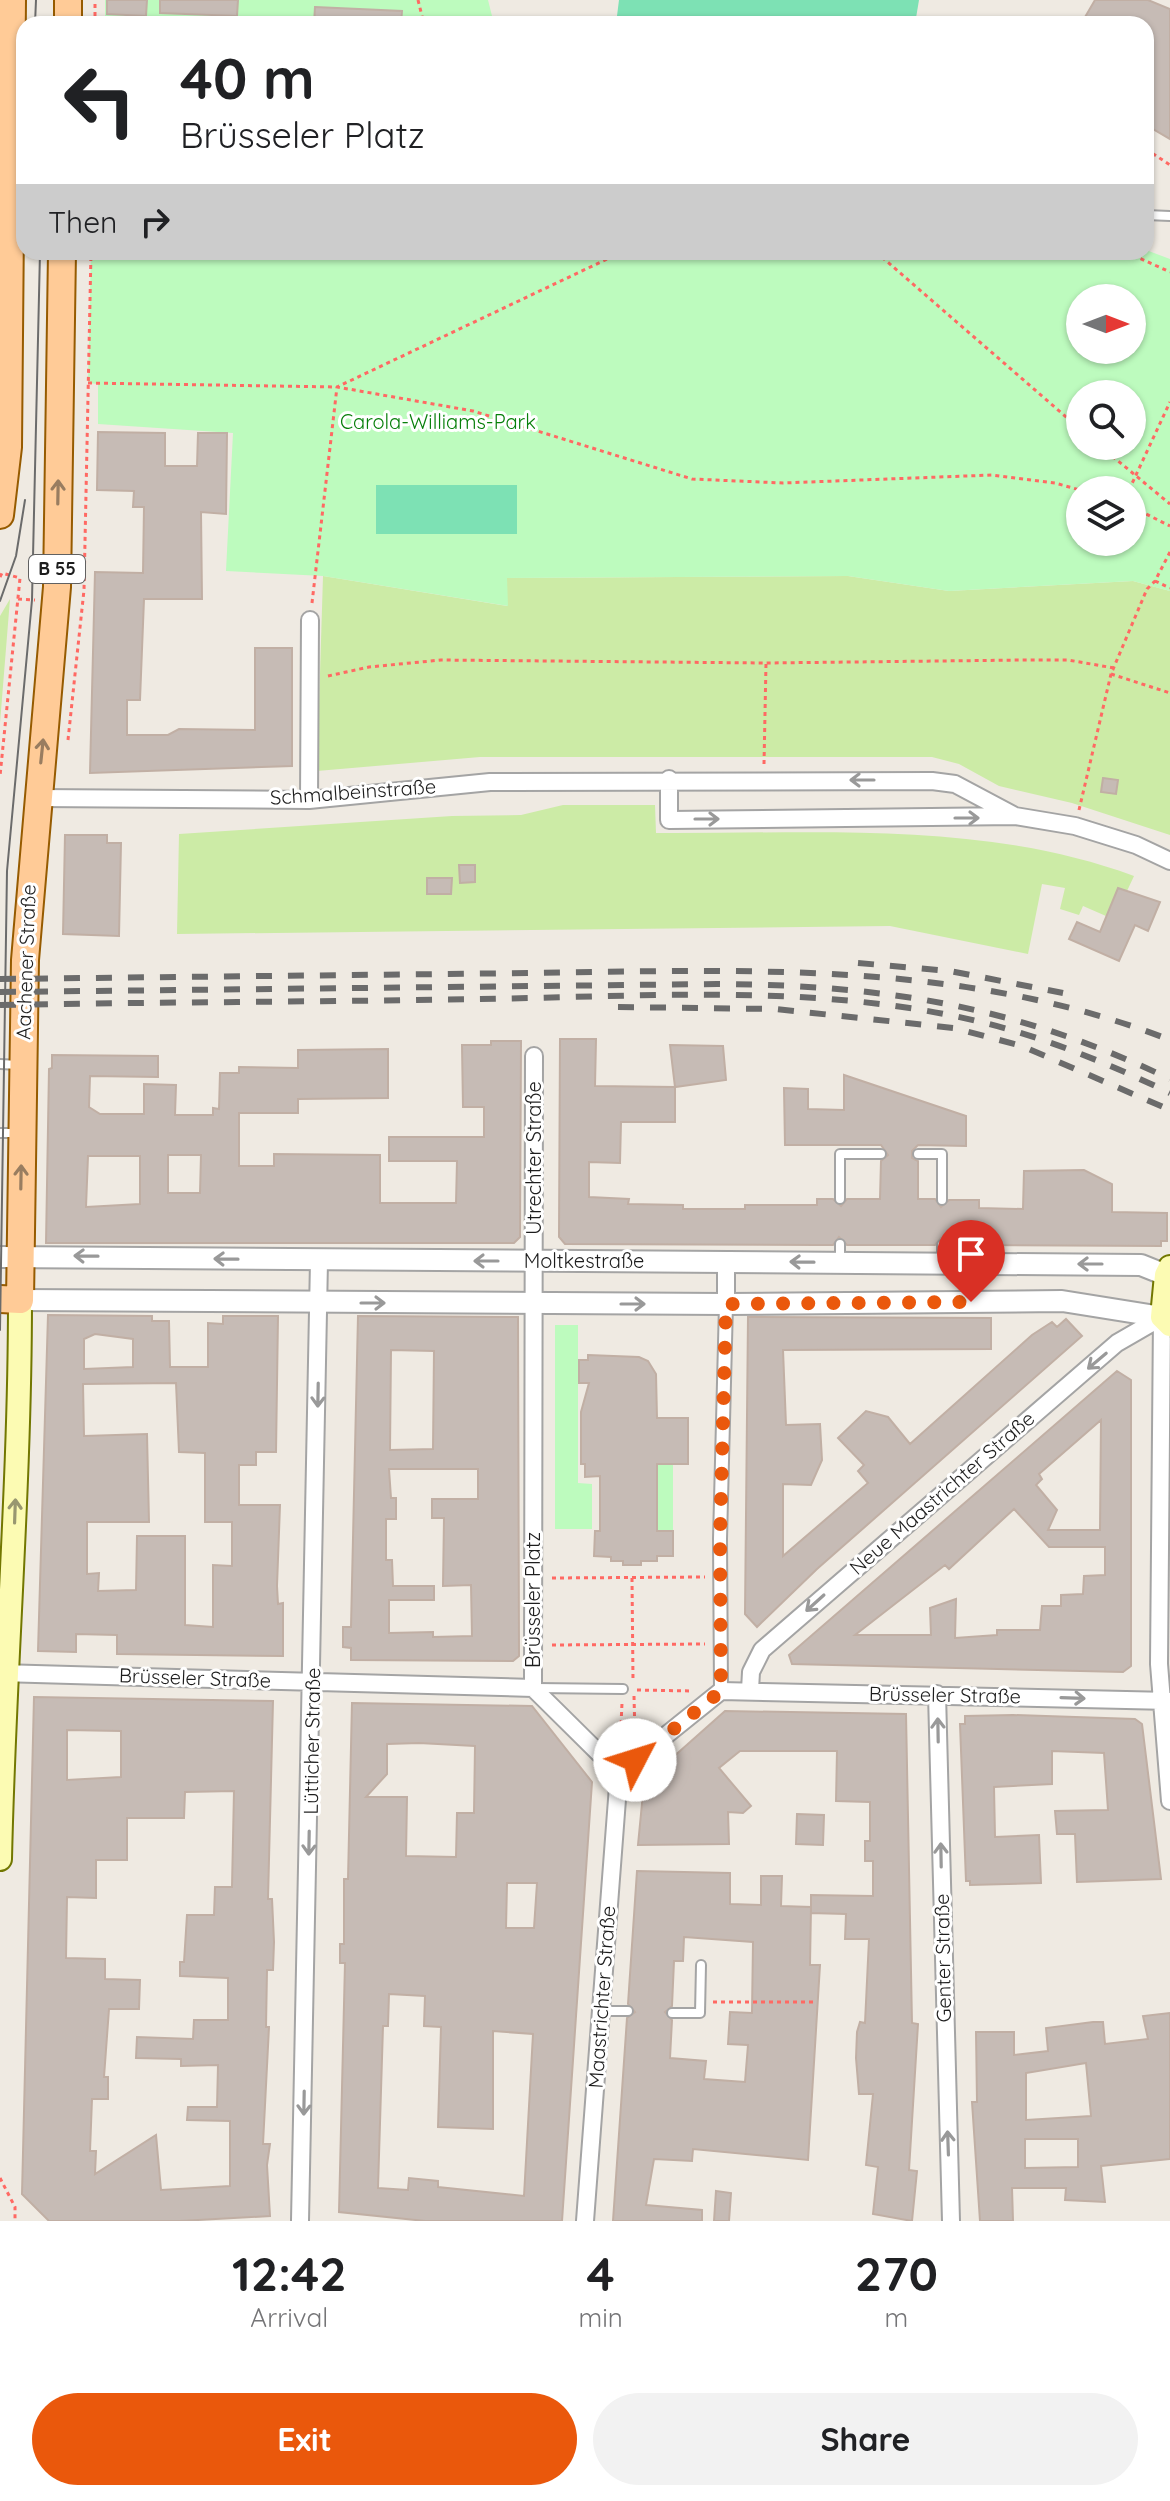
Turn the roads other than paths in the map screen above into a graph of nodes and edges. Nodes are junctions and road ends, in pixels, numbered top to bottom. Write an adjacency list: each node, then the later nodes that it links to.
1 (12, 0): 3 (main road)
2 (62, 260): 6 (main road, Aachener Straße / B 55, one-way to 2)
3 (0, 515)
4 (310, 620): 7 (street)
5 (669, 779): 7 (street, Schmalbeinstraße); 8 (street, Schmalbeinstraße, one-way to 5); 8 (street, Schmalbeinstraße, one-way to 8)
6 (37, 798): 7 (street, Schmalbeinstraße); 11 (main road, Aachener Straße / B 55)
7 (309, 800)
8 (1015, 816): 9 (street, Schmalbeinstraße)
9 (1170, 861)
10 (534, 1056): 19 (street, Utrechter Straße)
11 (11, 1065): 12 (main road, Aachener Straße / B 55)
12 (11, 1133): 17 (main road, Aachener Straße / B 55, one-way to 12)
13 (881, 1154): 15 (lane)
14 (918, 1154): 16 (lane)
15 (840, 1199)
16 (942, 1200)
17 (10, 1256): 18 (street, Moltkestraße, one-way to 17); 22 (main road, Aachener Straße / B 55)
18 (319, 1261): 19 (street, Moltkestraße, one-way to 18); 23 (street, Lütticher Straße)
19 (534, 1261): 20 (street, Moltkestraße); 24 (street, Brüsseler Platz)
20 (726, 1261): 21 (street, Moltkestraße, one-way to 20); 25 (street)
21 (1169, 1274): 26 (main road)
22 (10, 1300): 23 (street); 27 (main road, Aachener Straße, one-way to 22)
23 (319, 1303): 24 (street, one-way to 24); 28 (street, Lütticher Straße, one-way to 28)
24 (533, 1304): 25 (street, one-way to 25); 29 (street, Brüsseler Platz)
25 (726, 1304): 26 (street); 32 (street)
26 (1166, 1321): 31 (street, Neue Maastrichter Straße, one-way to 31); 34 (street)
27 (2, 1670): 28 (street, Brüsseler Straße); 37 (main road, Aachener Straße)
28 (313, 1681): 29 (street, Brüsseler Straße); 42 (street, Lütticher Straße, one-way to 42)
29 (533, 1688): 30 (lane); 35 (street, Brüsseler Platz)
30 (623, 1689)
31 (750, 1690): 32 (street, Brüsseler Straße); 33 (street, Brüsseler Straße)
32 (721, 1691): 35 (street)
33 (937, 1694): 34 (street, Brüsseler Straße, one-way to 34); 44 (street, Genter Straße, one-way to 33)
34 (1166, 1701): 36 (street)
35 (619, 1773): 39 (street, Maastrichter Straße)
36 (1170, 1801)
37 (0, 1859)
38 (701, 1965): 41 (lane)
39 (601, 2011): 40 (lane); 43 (street, Maastrichter Straße)
40 (628, 2011)
41 (672, 2013)
42 (300, 2221)
43 (585, 2221)
44 (951, 2221)

